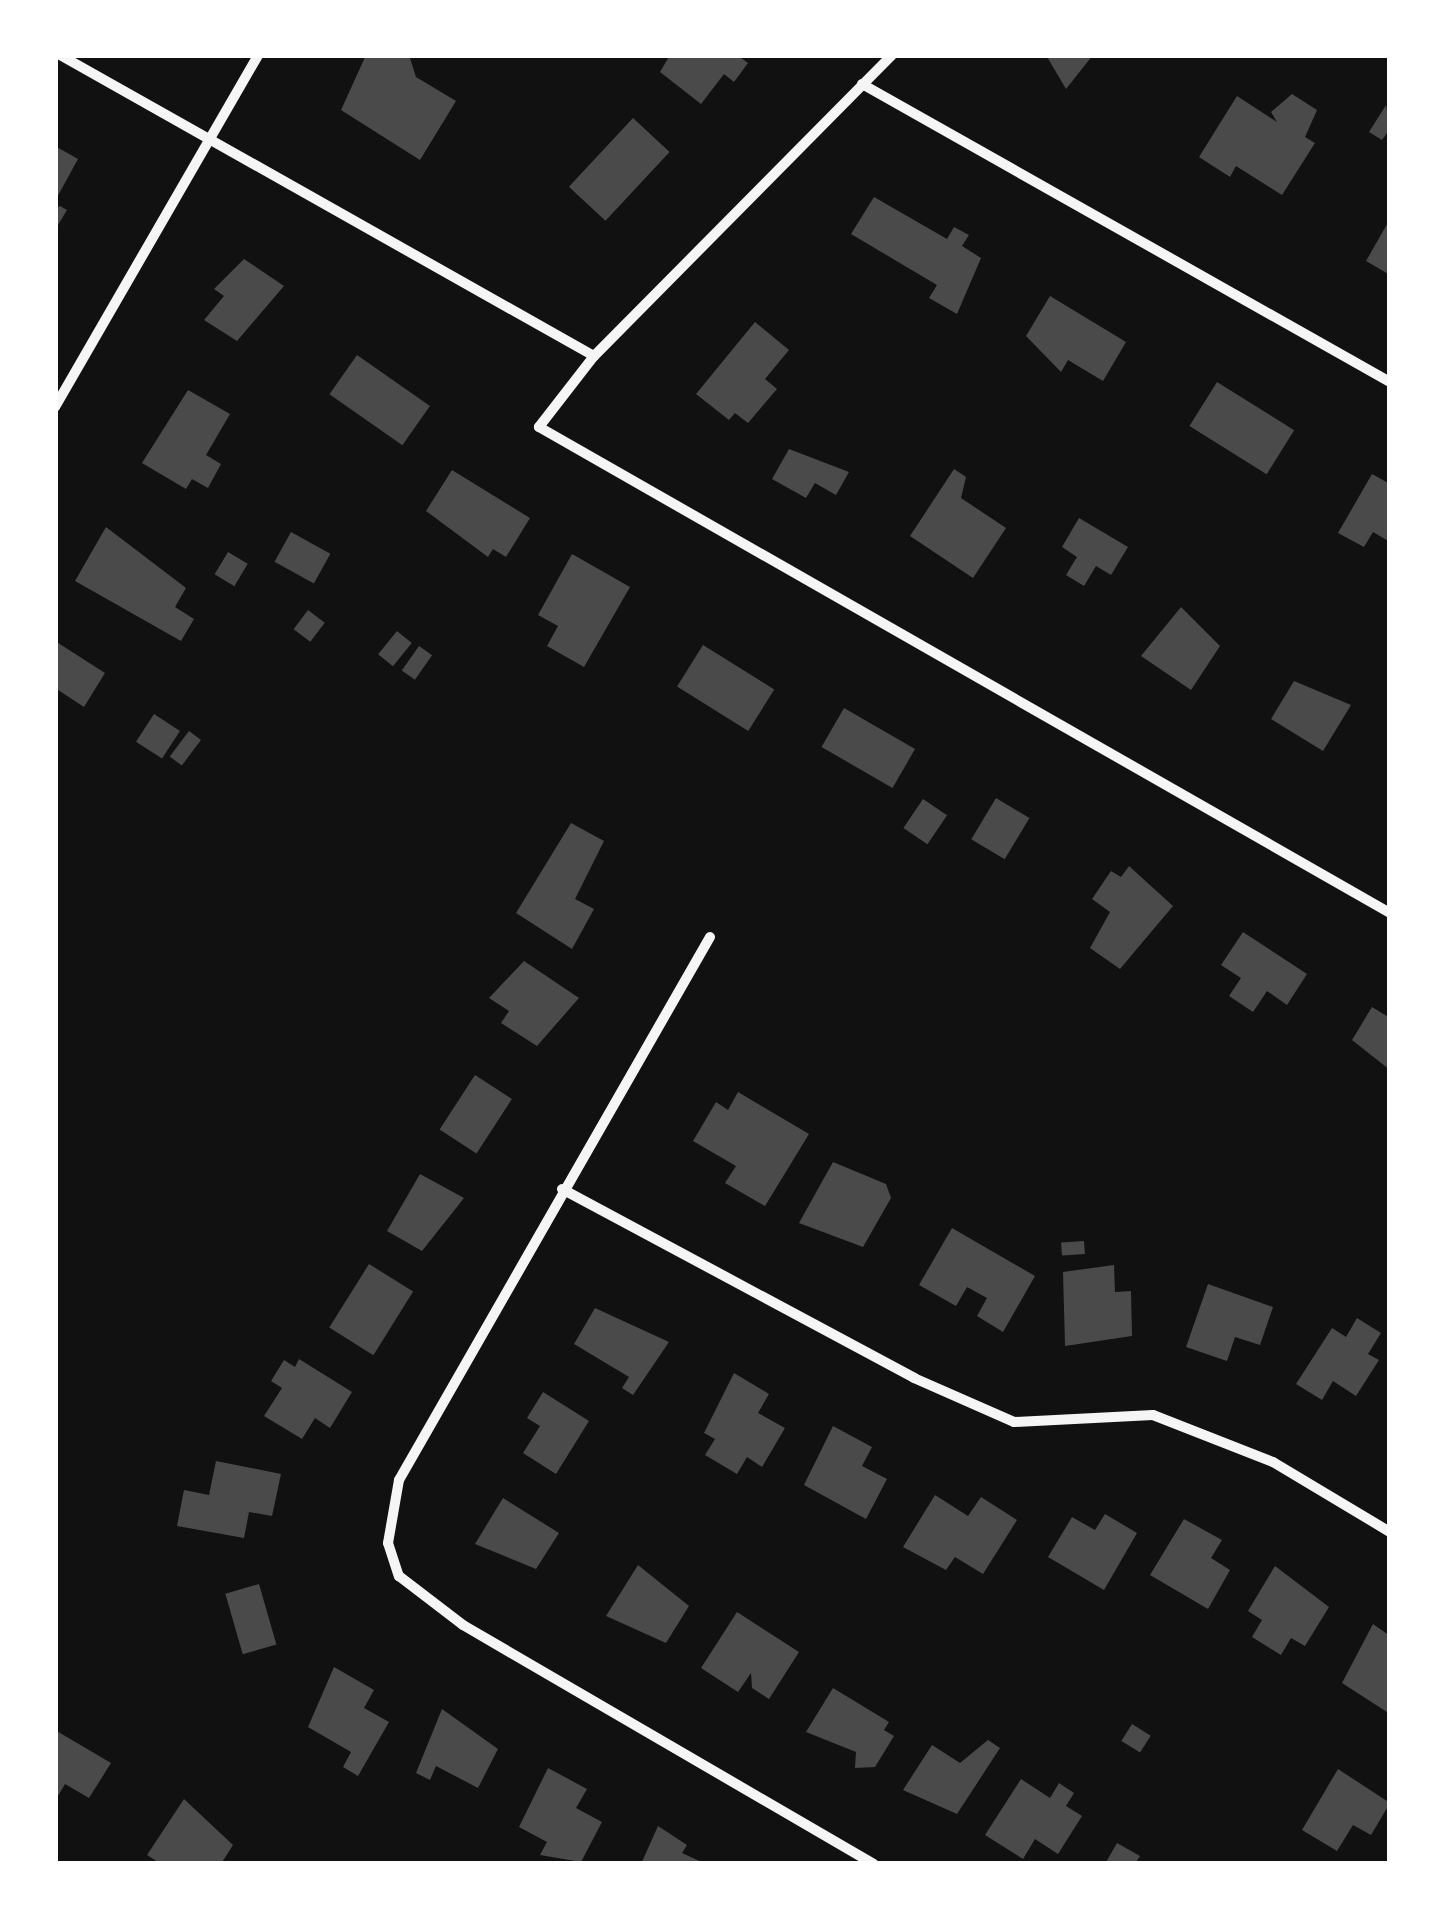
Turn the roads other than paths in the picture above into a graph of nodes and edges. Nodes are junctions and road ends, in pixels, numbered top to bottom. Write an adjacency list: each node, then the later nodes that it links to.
1 (60, 55): 5 (street)
2 (258, 55): 5 (street)
3 (892, 55): 4 (street)
4 (862, 84): 6 (street); 7 (street)
5 (209, 141): 6 (street); 8 (street)
6 (594, 356): 9 (street)
7 (1390, 382)
8 (55, 407)
9 (1390, 913)
10 (710, 937): 11 (street)
11 (562, 1189): 12 (street); 13 (street)
12 (1390, 1532)
13 (874, 1864)

